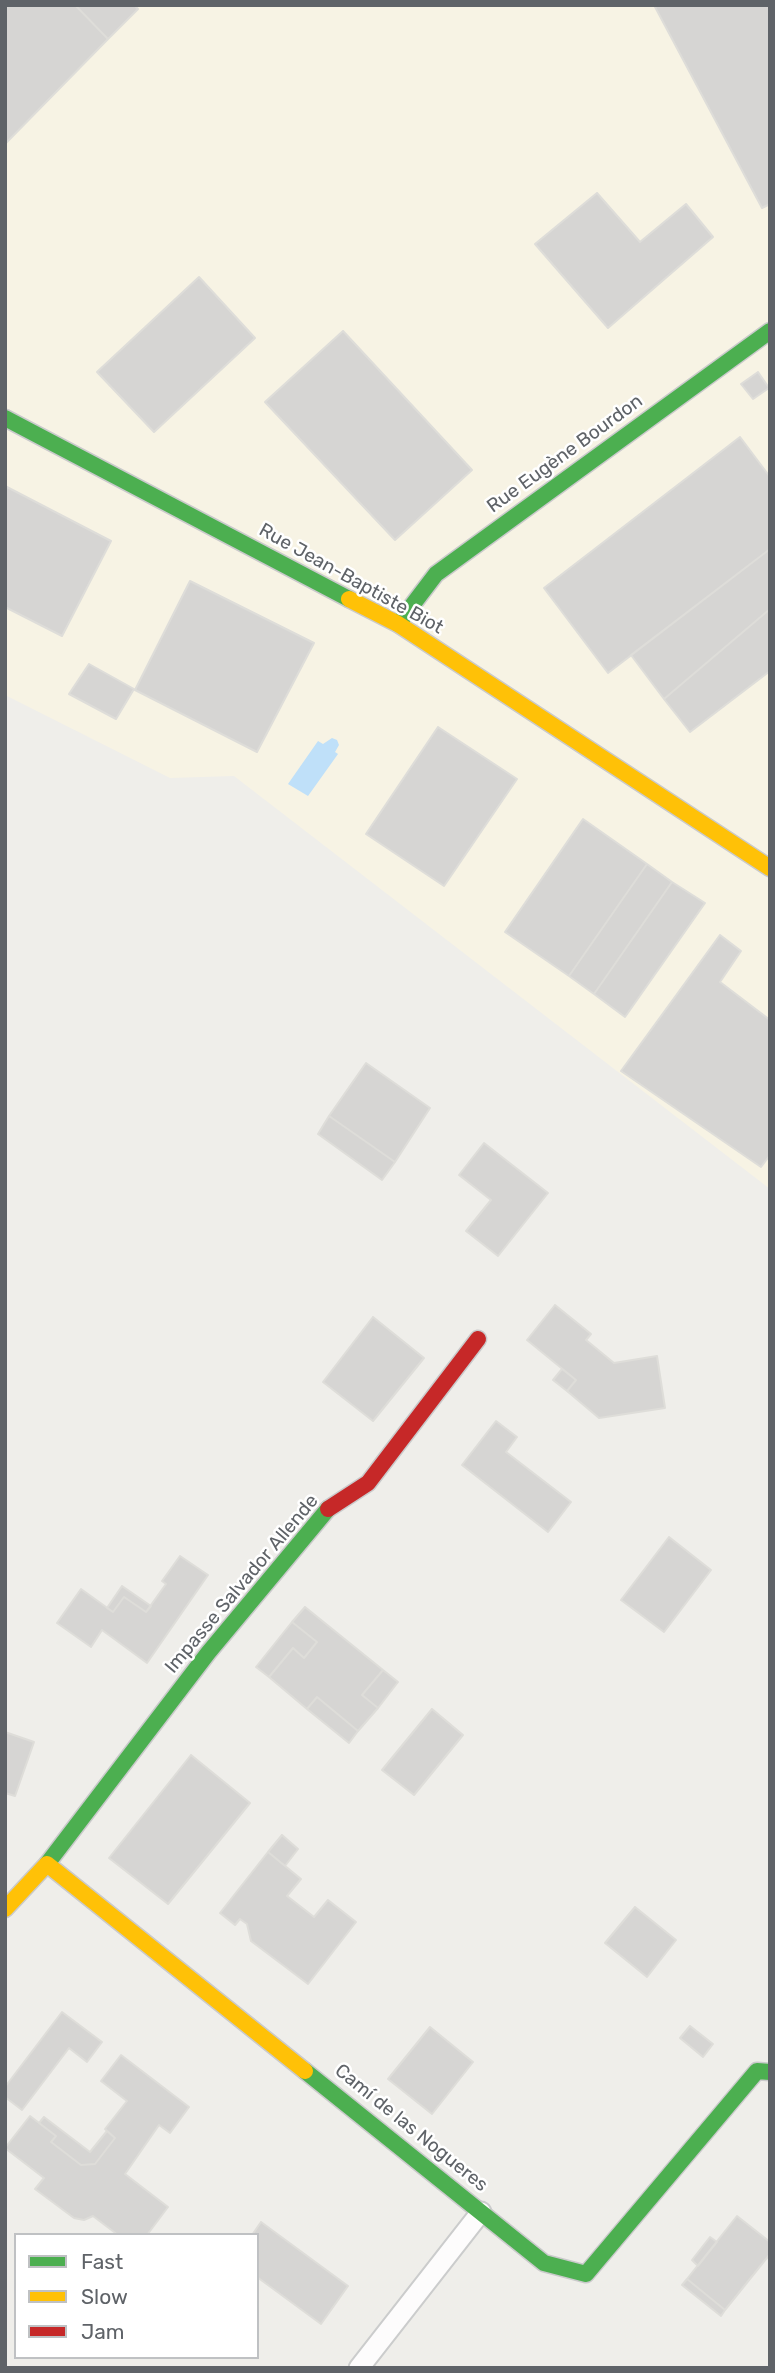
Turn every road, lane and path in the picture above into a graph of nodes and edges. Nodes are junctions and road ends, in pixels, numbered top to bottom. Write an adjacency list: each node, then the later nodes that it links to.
1 (770, 331): 3 (street, Rue Eugène Bourdon)
2 (5, 418): 3 (street, Rue Jean-Baptiste Biot)
3 (398, 624): 4 (street, Rue Jean-Baptiste Biot)
4 (770, 868)
5 (478, 1339): 6 (street, Impasse Salvador Allende)
6 (47, 1864): 7 (street); 9 (street, Camí de las Nogueres)
7 (5, 1909)
8 (770, 2072): 9 (street, Camí de las Nogueres)
9 (481, 2212): 10 (lane)
10 (359, 2368)

